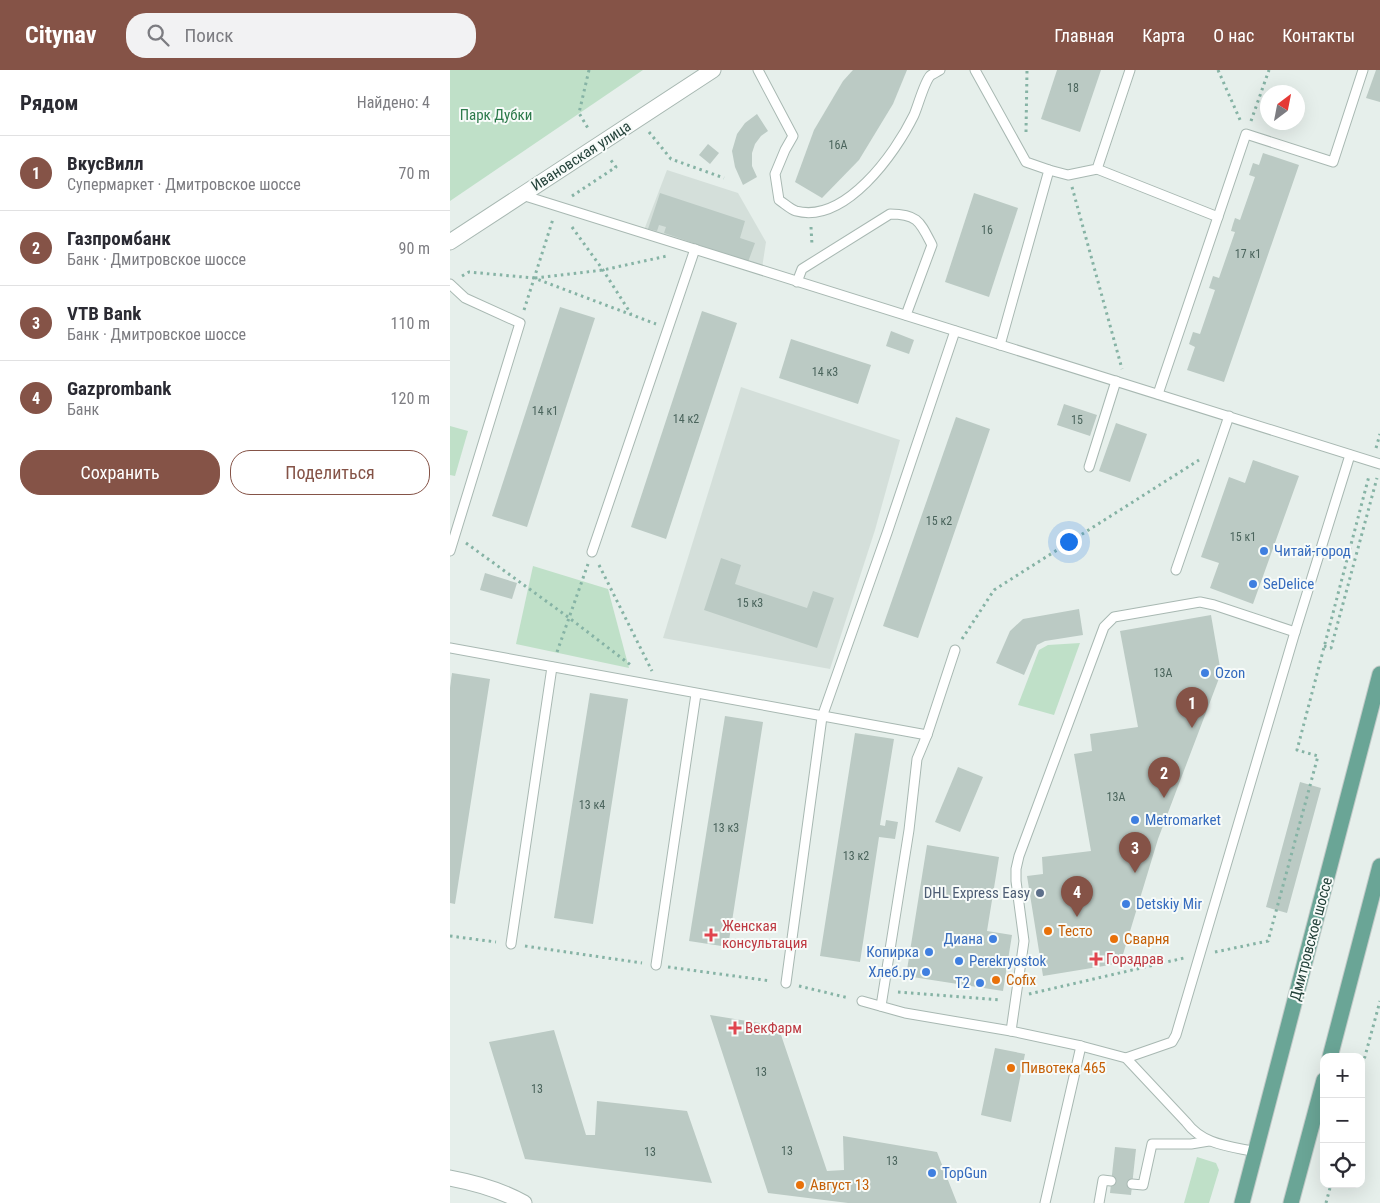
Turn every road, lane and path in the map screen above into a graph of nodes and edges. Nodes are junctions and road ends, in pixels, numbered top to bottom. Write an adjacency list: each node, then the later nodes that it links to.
1 (589, 70): 12 (path)
2 (713, 70): 20 (street, Ивановская улица)
3 (758, 70): 22 (lane)
4 (940, 70): 22 (lane)
5 (975, 70): 15 (lane)
6 (1027, 70): 15 (path)
7 (1130, 70): 16 (lane)
8 (1218, 70): 13 (path)
9 (1269, 70): 13 (path)
10 (1363, 70): 13 (lane)
11 (644, 125): 19 (path)
12 (590, 130)
13 (1246, 134): 23 (lane)
14 (605, 152): 21 (path)
15 (1026, 162): 17 (lane)
16 (1097, 169): 18 (lane); 23 (lane)
17 (1050, 170): 18 (lane); 36 (lane)
18 (1068, 175): 38 (path)
19 (724, 178)
20 (522, 195): 21 (lane); 24 (street, Ивановская улица)
21 (557, 206): 25 (lane); 27 (path); 28 (path)
22 (810, 211): 26 (path)
23 (1218, 217): 39 (lane)
24 (450, 242)
25 (695, 249): 27 (path); 30 (lane); 34 (lane)
26 (815, 260): 30 (lane); 32 (lane)
27 (603, 270): 28 (path); 31 (path)
28 (534, 278): 29 (path); 31 (path); 33 (path)
29 (453, 281): 33 (lane)
30 (797, 282): 32 (lane)
31 (631, 314): 34 (path)
32 (906, 315): 35 (lane)
33 (520, 323): 47 (lane)
34 (668, 328): 49 (lane)
35 (955, 331): 36 (lane); 61 (lane)
36 (1000, 345): 37 (lane)
37 (1116, 381): 38 (lane); 45 (lane)
38 (1126, 384): 39 (lane)
39 (1158, 394): 40 (lane)
40 (1229, 416): 42 (lane); 43 (lane)
41 (1380, 434): 44 (path)
42 (1218, 447): 50 (lane); 55 (path)
43 (1350, 455): 44 (lane); 52 (lane)
44 (1376, 463): 53 (path)
45 (1089, 467)
46 (1377, 474): 53 (path)
47 (455, 535): 48 (lane); 51 (path)
48 (450, 551)
49 (592, 552): 51 (path); 59 (path)
50 (1176, 570)
51 (568, 616): 56 (path); 57 (path)
52 (1295, 632): 65 (lane); 69 (lane)
53 (1324, 646): 65 (path)
54 (450, 648): 56 (lane)
55 (955, 650): 62 (lane)
56 (552, 667): 59 (lane); 64 (lane)
57 (638, 670)
58 (1380, 674): 80 (main road, Дмитровское шоссе)
59 (661, 687): 60 (lane)
60 (696, 694): 61 (lane); 66 (lane)
61 (822, 717): 62 (lane); 67 (lane)
62 (927, 735): 68 (lane)
63 (1380, 866): 75 (main road)
64 (511, 944)
65 (1199, 955): 69 (path); 77 (lane)
66 (656, 965)
67 (786, 983)
68 (883, 992): 69 (path); 72 (lane)
69 (1018, 996): 73 (lane)
70 (1380, 1000): 76 (path)
71 (862, 1001): 72 (lane)
72 (881, 1006): 73 (lane)
73 (1011, 1031): 74 (lane)
74 (1081, 1046): 77 (lane); 86 (lane)
75 (1331, 1053)
76 (1365, 1056)
77 (1126, 1058): 79 (lane)
78 (1320, 1095): 89 (main road)
79 (1209, 1141): 80 (lane); 83 (lane)
80 (1256, 1152): 88 (main road, Дмитровское шоссе)
81 (450, 1178): 85 (street)
82 (1111, 1181): 87 (lane)
83 (1132, 1184)
84 (1330, 1188): 90 (path)
85 (524, 1203)
86 (1045, 1203)
87 (1098, 1203)
88 (1242, 1203)
89 (1292, 1203)
90 (1326, 1203)

